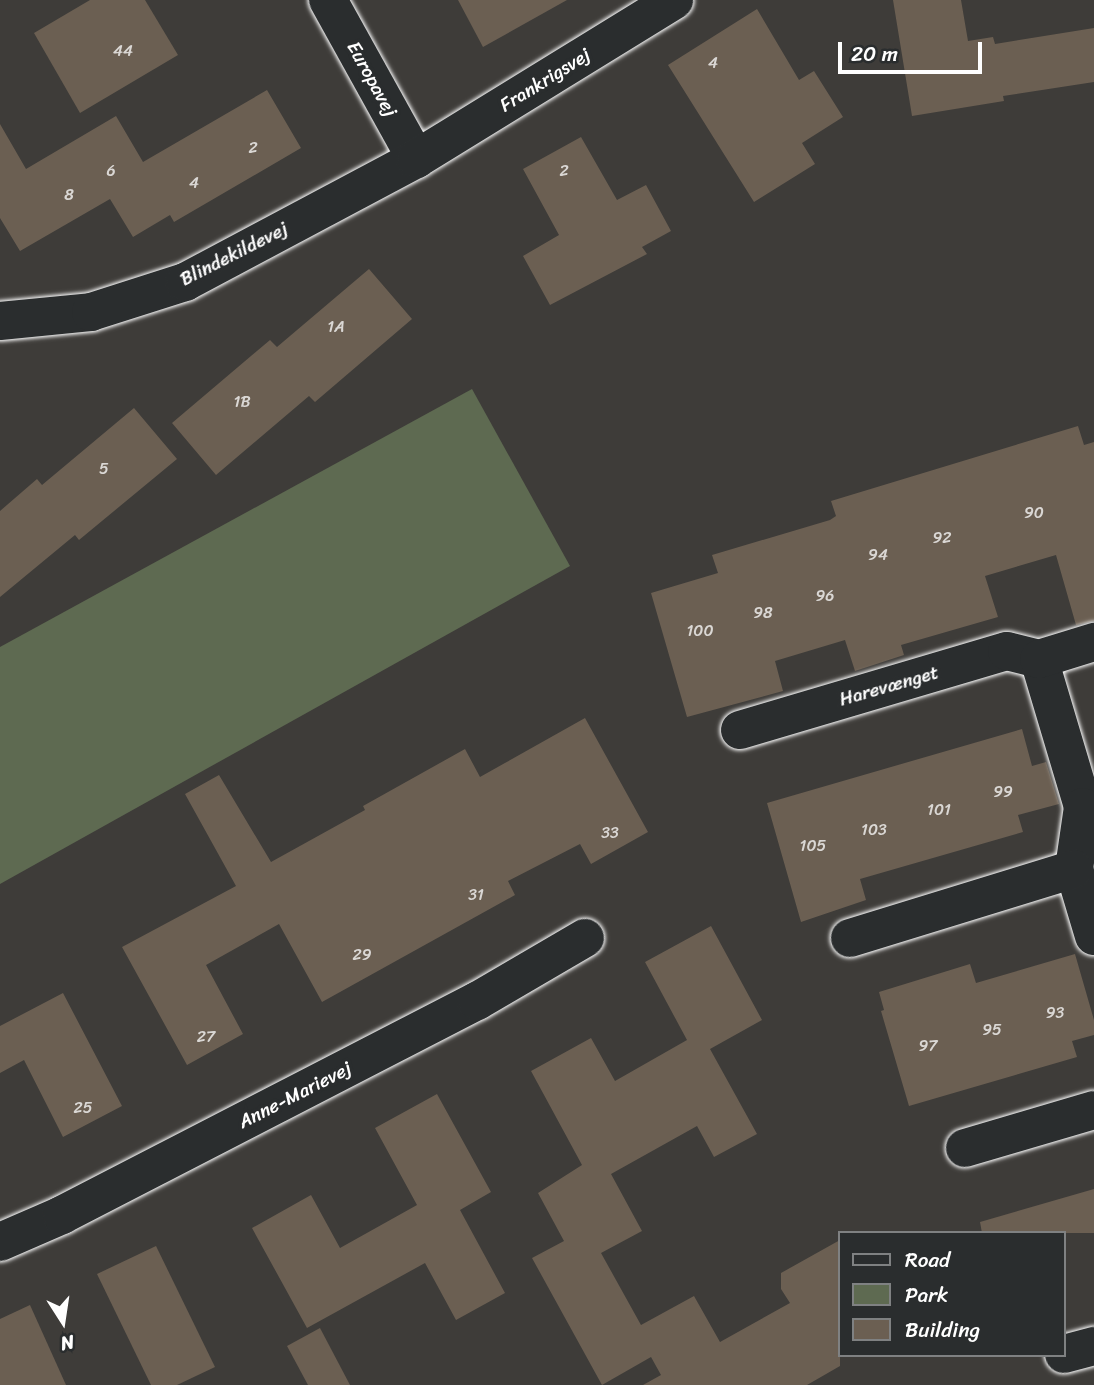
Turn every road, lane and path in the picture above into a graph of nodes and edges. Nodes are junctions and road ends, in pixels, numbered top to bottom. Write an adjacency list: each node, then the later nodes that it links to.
1 (328, 0): 3 (street, Europavej)
2 (668, 1): 3 (street, Frankrigsvej)
3 (416, 159): 4 (street, Blindekildevej)
4 (0, 321)
5 (1094, 642): 6 (street, Harevænget)
6 (1039, 659): 7 (street, Harevænget); 8 (street)
7 (740, 730)
8 (1074, 869): 9 (street); 11 (street)
9 (1094, 936)
10 (585, 938): 14 (street, Anne-Marievej)
11 (850, 938)
12 (1094, 1110): 13 (street)
13 (965, 1148)
14 (0, 1242)
15 (1094, 1346): 16 (street)
16 (1066, 1354)

